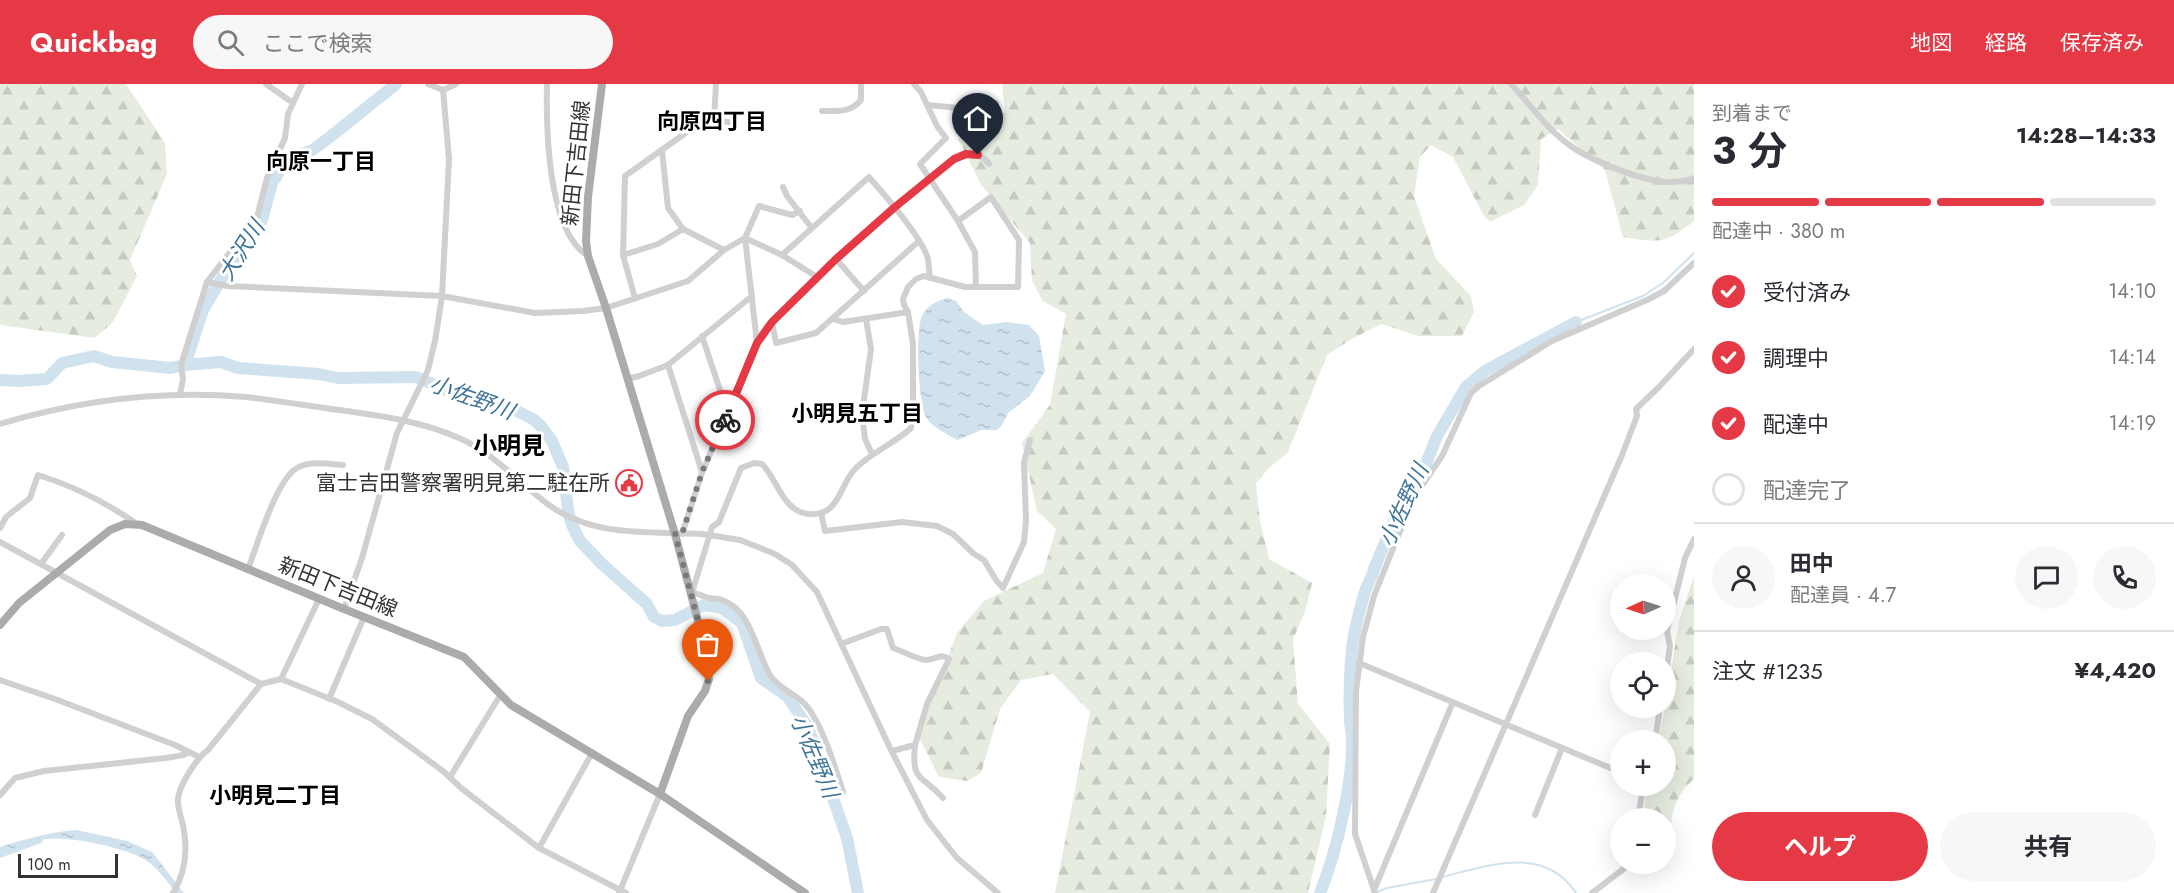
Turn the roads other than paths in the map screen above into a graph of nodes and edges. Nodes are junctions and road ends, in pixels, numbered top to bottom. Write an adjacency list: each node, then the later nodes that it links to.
1 (266, 84): 12 (street)
2 (302, 84): 12 (street)
3 (428, 84): 11 (street)
4 (456, 84): 11 (street)
5 (547, 84): 31 (street)
6 (602, 84): 31 (main road, 新田下吉田線)
7 (716, 84): 16 (street)
8 (861, 84): 15 (street)
9 (914, 84): 14 (street)
10 (1511, 84): 20 (street)
11 (443, 90): 41 (street)
12 (293, 103): 38 (street)
13 (996, 104): 14 (street)
14 (928, 105): 21 (street)
15 (822, 111)
16 (735, 123)
17 (687, 132): 18 (street)
18 (662, 150): 27 (street); 32 (street)
19 (989, 164): 21 (street)
20 (1694, 178)
21 (930, 180): 23 (street); 25 (street)
22 (783, 187): 24 (street)
23 (895, 207): 26 (street); 29 (street); 34 (street)
24 (800, 211): 26 (street); 28 (street)
25 (958, 221): 39 (street); 39 (street)
26 (811, 227): 33 (street)
27 (683, 229): 30 (street); 32 (street)
28 (745, 238): 30 (street); 33 (street); 42 (street)
29 (919, 241): 37 (street); 40 (street)
30 (724, 250): 43 (street)
31 (588, 255): 44 (main road, 新田下吉田線)
32 (623, 255): 43 (street)
33 (782, 255): 36 (street)
34 (836, 259): 36 (street); 40 (street)
35 (1694, 263): 79 (street)
36 (817, 277): 48 (street)
37 (930, 278): 39 (street); 45 (street)
38 (210, 283): 41 (street); 54 (street)
39 (976, 287)
40 (864, 291): 46 (street)
41 (442, 296): 44 (street); 56 (street)
42 (752, 296): 49 (street); 50 (street)
43 (635, 298): 44 (street)
44 (606, 308): 53 (main road, 新田下吉田線)
45 (908, 312): 47 (street); 59 (street)
46 (833, 319): 47 (street); 48 (street)
47 (866, 319): 59 (street)
48 (772, 322): 50 (street)
49 (702, 336): 52 (street); 55 (street)
50 (757, 343): 55 (street)
51 (1694, 349): 86 (street)
52 (668, 365): 53 (street); 61 (street)
53 (627, 379): 65 (main road, 新田下吉田線)
54 (180, 395): 56 (street); 57 (street)
55 (728, 414): 61 (street)
56 (404, 419): 65 (street); 74 (street)
57 (0, 424)
58 (1030, 440): 62 (street)
59 (872, 454): 62 (street)
60 (343, 465): 70 (street)
61 (702, 472): 65 (street)
62 (821, 513): 72 (street)
63 (137, 524): 64 (street); 70 (main road, 新田下吉田線); 71 (main road)
64 (0, 528)
65 (678, 534): 72 (main road, 新田下吉田線); 77 (street, bridge)
66 (62, 535): 69 (street)
67 (1694, 539): 78 (street)
68 (0, 542): 69 (street)
69 (41, 564): 71 (street)
70 (248, 569): 73 (main road, 新田下吉田線)
71 (56, 572): 76 (main road); 82 (street)
72 (691, 595): 95 (street); 96 (main road, 新田下吉田線)
73 (319, 598): 74 (main road, 新田下吉田線); 80 (street)
74 (344, 609): 75 (main road, 新田下吉田線)
75 (364, 617): 83 (main road, 新田下吉田線); 84 (street)
76 (0, 625)
77 (841, 644): 87 (street); 89 (street)
78 (1669, 652)
79 (1359, 663): 85 (street); 103 (street)
80 (280, 679): 82 (street); 84 (street)
81 (0, 680): 90 (street)
82 (261, 684): 92 (street)
83 (501, 694): 91 (main road, 新田下吉田線); 94 (street)
84 (329, 699): 94 (street)
85 (1453, 702): 86 (street); 103 (street)
86 (1506, 724): 88 (street); 107 (street)
87 (915, 745): 89 (street); 98 (street)
88 (1563, 748): 93 (street); 99 (street)
89 (892, 751): 106 (street)
90 (189, 752): 92 (street); 97 (street)
91 (592, 753): 96 (main road, 新田下吉田線); 100 (street)
92 (198, 757): 104 (street)
93 (1610, 768)
94 (450, 777): 100 (street)
95 (843, 792)
96 (660, 794): 102 (street); 105 (main road, 新田下吉田線)
97 (0, 795)
98 (943, 798)
99 (1535, 815)
100 (539, 848): 102 (street)
101 (1617, 874): 108 (street)
102 (622, 892)
103 (1374, 892)
104 (173, 893)
105 (805, 893)
106 (998, 893)
107 (1433, 893)
108 (1592, 893)

